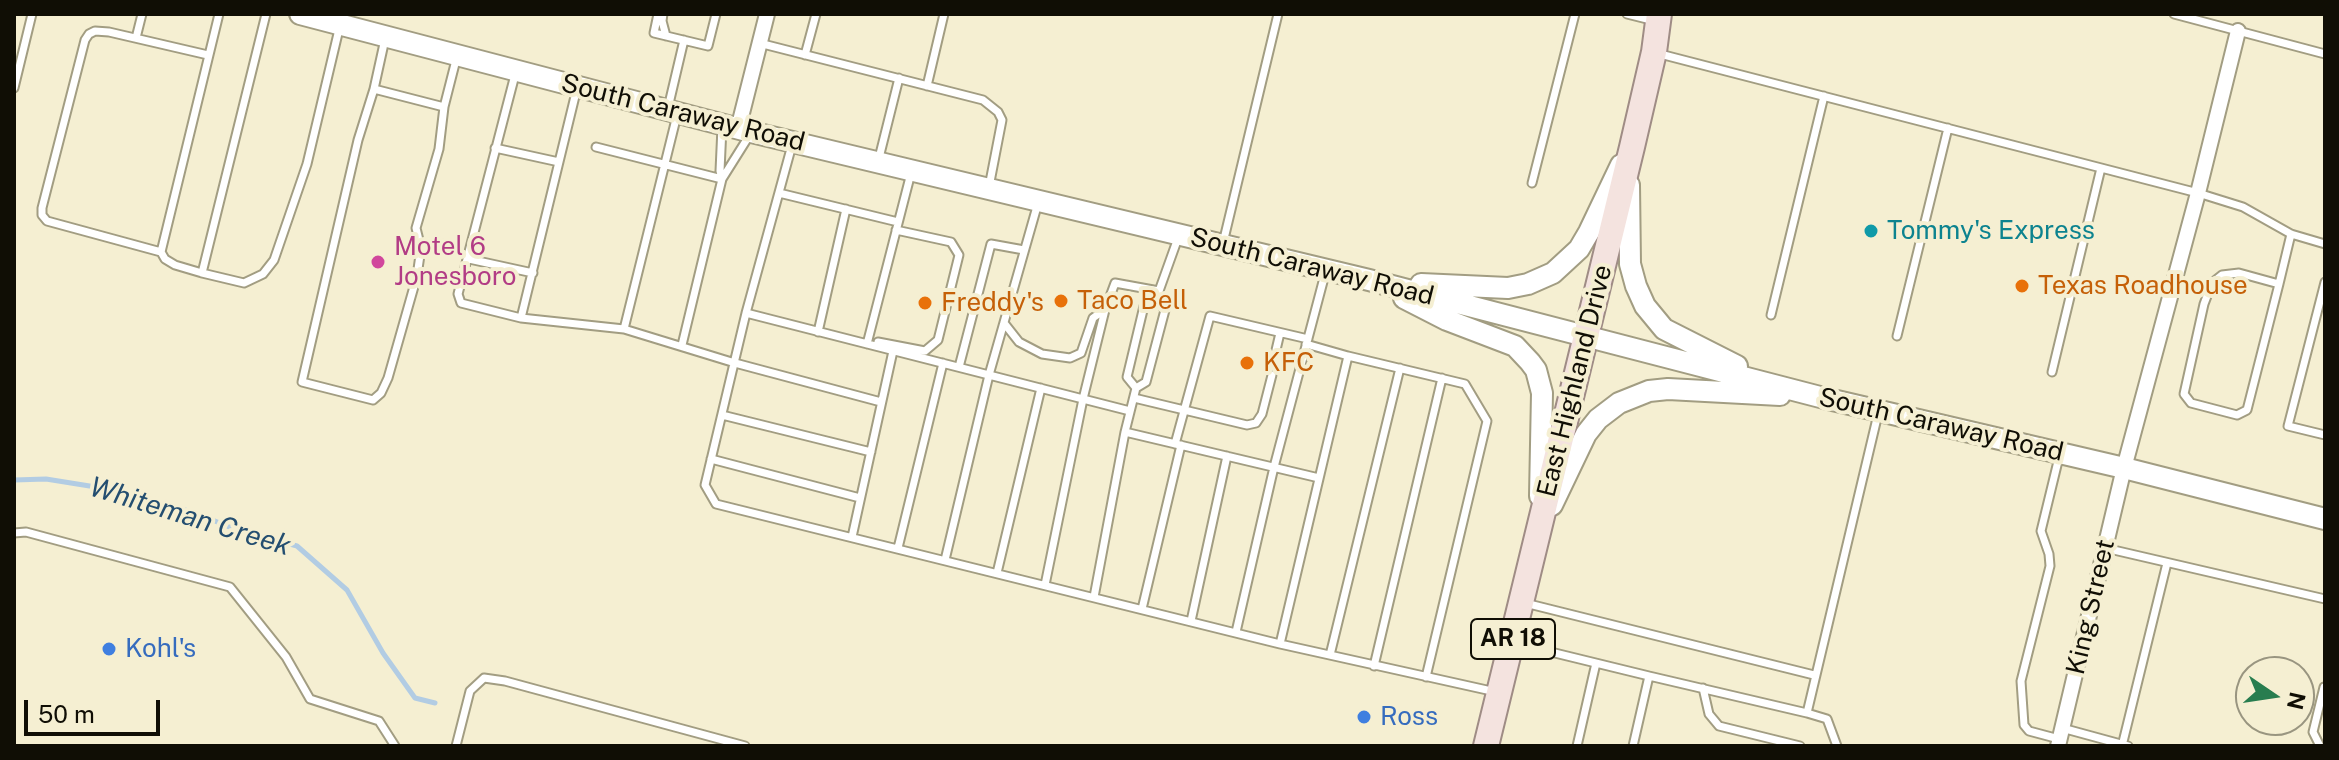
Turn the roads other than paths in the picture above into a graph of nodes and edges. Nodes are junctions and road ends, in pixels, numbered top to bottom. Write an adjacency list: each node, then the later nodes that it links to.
1 (32, 14): 31 (lane)
2 (142, 14): 19 (lane)
3 (219, 14): 25 (lane)
4 (266, 14): 63 (lane)
5 (300, 14): 16 (main road, South Caraway Road)
6 (661, 14): 20 (lane)
7 (716, 14): 20 (lane)
8 (767, 14): 21 (street)
9 (816, 14): 26 (lane)
10 (944, 14): 30 (lane)
11 (1278, 14): 58 (lane)
12 (1575, 14): 48 (lane)
13 (1627, 14): 15 (lane)
14 (2174, 14): 17 (lane)
15 (1658, 18): 22 (main road, East Highland Drive / AR 18)
16 (335, 20): 18 (main road, South Caraway Road); 63 (lane)
17 (2238, 31): 24 (lane); 51 (street, King Street)
18 (386, 35): 23 (main road, South Caraway Road); 32 (lane)
19 (136, 38): 25 (lane); 60 (lane)
20 (684, 40): 35 (lane)
21 (759, 43): 26 (lane); 37 (street)
22 (1654, 52): 33 (lane); 41 (main road, East Highland Drive / AR 18)
23 (457, 54): 27 (main road, South Caraway Road); 34 (lane)
24 (2325, 54)
25 (208, 55): 60 (lane)
26 (805, 55): 28 (lane)
27 (516, 70): 29 (main road, South Caraway Road); 40 (lane)
28 (899, 78): 30 (lane); 43 (lane)
29 (577, 86): 35 (main road, South Caraway Road); 42 (lane)
30 (927, 86): 49 (lane)
31 (14, 88)
32 (374, 89): 34 (lane); 34 (lane)
33 (1824, 96): 36 (lane); 72 (lane)
34 (444, 107)
35 (672, 111): 37 (main road, South Caraway Road); 44 (lane)
36 (1948, 128): 45 (lane); 79 (lane)
37 (737, 129): 38 (main road, South Caraway Road); 47 (lane); 47 (lane)
38 (792, 142): 43 (main road, South Caraway Road); 50 (lane)
39 (596, 147): 44 (lane)
40 (495, 148): 42 (lane); 61 (lane)
41 (1629, 158): 65 (main road); 78 (main road, East Highland Drive / AR 18); 97 (main road)
42 (559, 162): 64 (lane)
43 (878, 162): 46 (main road, South Caraway Road)
44 (664, 164): 47 (lane); 75 (lane)
45 (2101, 168): 51 (lane); 90 (lane)
46 (912, 170): 49 (main road, South Caraway Road); 54 (lane)
47 (722, 179): 82 (lane)
48 (1532, 183)
49 (988, 189): 52 (main road, South Caraway Road)
50 (779, 193): 53 (lane); 71 (lane)
51 (2198, 193): 55 (lane); 112 (street, King Street)
52 (1038, 201): 56 (main road, South Caraway Road); 59 (lane)
53 (846, 209): 54 (lane); 76 (lane)
54 (897, 226): 80 (lane); 80 (lane)
55 (2291, 234): 57 (lane); 67 (lane)
56 (1179, 235): 58 (main road, South Caraway Road); 69 (lane)
57 (2325, 244)
58 (1223, 245): 62 (main road, South Caraway Road)
59 (1024, 250): 74 (lane); 88 (lane)
60 (161, 252): 63 (lane)
61 (469, 259): 64 (lane); 73 (lane)
62 (1326, 270): 65 (main road, South Caraway Road); 81 (lane)
63 (202, 273)
64 (533, 273): 73 (lane)
65 (1369, 280): 78 (main road, South Caraway Road); 116 (main road)
66 (2325, 282): 68 (lane)
67 (2279, 284): 67 (lane)
68 (2324, 294): 105 (lane)
69 (1158, 295): 70 (lane); 95 (lane); 95 (lane)
70 (1105, 310): 74 (lane); 98 (lane)
71 (746, 313): 76 (lane); 86 (lane)
72 (1771, 315)
73 (521, 318): 75 (lane)
74 (1004, 323): 91 (lane)
75 (624, 329): 82 (lane)
76 (818, 332): 80 (lane)
77 (1280, 333): 81 (lane); 83 (lane); 100 (lane)
78 (1586, 336): 97 (main road, South Caraway Road); 116 (main road, East Highland Drive / AR 18)
79 (1897, 336)
80 (868, 342): 84 (lane)
81 (1307, 342): 85 (lane); 111 (lane)
82 (682, 345): 86 (lane)
83 (1276, 350)
84 (893, 351): 87 (lane); 99 (lane)
85 (1348, 356): 89 (lane); 113 (lane)
86 (735, 363): 99 (lane); 103 (lane)
87 (943, 363): 88 (lane); 119 (lane)
88 (959, 367): 91 (lane)
89 (1400, 368): 93 (lane); 133 (lane)
90 (2052, 372)
91 (989, 375): 94 (lane); 121 (lane)
92 (1272, 375): 100 (lane)
93 (1442, 378): 135 (lane); 138 (lane)
94 (1041, 388): 98 (lane); 123 (lane)
95 (1136, 388): 96 (lane)
96 (1134, 398): 100 (lane); 101 (lane)
97 (1824, 398): 102 (main road, South Caraway Road); 116 (main road)
98 (1083, 399): 101 (lane); 124 (lane)
99 (881, 402): 107 (lane)
100 (1185, 409): 106 (lane)
101 (1130, 411): 104 (lane)
102 (1879, 411): 108 (main road, South Caraway Road); 136 (lane)
103 (722, 415): 107 (lane); 110 (lane)
104 (1125, 432): 106 (lane); 125 (lane)
105 (2325, 435)
106 (1178, 444): 109 (lane); 128 (lane)
107 (871, 452): 114 (lane)
108 (2060, 453): 112 (main road, South Caraway Road); 143 (lane)
109 (1227, 456): 111 (lane); 129 (lane)
110 (711, 459): 114 (lane); 118 (lane)
111 (1274, 467): 113 (lane); 130 (lane)
112 (2124, 468): 115 (main road, South Caraway Road); 120 (street, King Street)
113 (1319, 478): 132 (lane)
114 (860, 498): 118 (lane)
115 (2325, 519)
116 (1539, 532): 127 (main road, East Highland Drive / AR 18)
117 (14, 533): 144 (lane)
118 (852, 537): 119 (lane)
119 (898, 548): 121 (lane)
120 (2105, 548): 122 (lane); 143 (street, King Street)
121 (945, 560): 123 (lane)
122 (2167, 563): 126 (lane); 152 (lane)
123 (997, 573): 124 (lane)
124 (1045, 585): 125 (lane)
125 (1094, 597): 128 (lane)
126 (2325, 599)
127 (1522, 602): 131 (main road, East Highland Drive / AR 18); 136 (lane)
128 (1142, 609): 129 (lane)
129 (1191, 621): 130 (lane)
130 (1236, 632): 132 (lane)
131 (1512, 643): 134 (lane); 141 (main road, East Highland Drive / AR 18)
132 (1280, 644): 133 (lane)
133 (1330, 655): 135 (lane)
134 (1596, 663): 137 (lane); 148 (lane)
135 (1374, 666): 138 (lane)
136 (1814, 675): 142 (lane)
137 (1649, 676): 140 (lane); 149 (lane)
138 (1426, 677): 141 (lane)
139 (2324, 687): 153 (lane)
140 (1703, 688): 142 (lane); 150 (lane)
141 (1498, 693): 147 (main road, East Highland Drive / AR 18)
142 (1807, 713): 151 (lane)
143 (2060, 738): 152 (lane)
144 (395, 746)
145 (456, 746): 146 (lane)
146 (745, 746)
147 (1486, 746)
148 (1577, 746)
149 (1633, 746)
150 (1800, 746)
151 (1837, 746)
152 (2124, 746)
153 (2320, 746)

